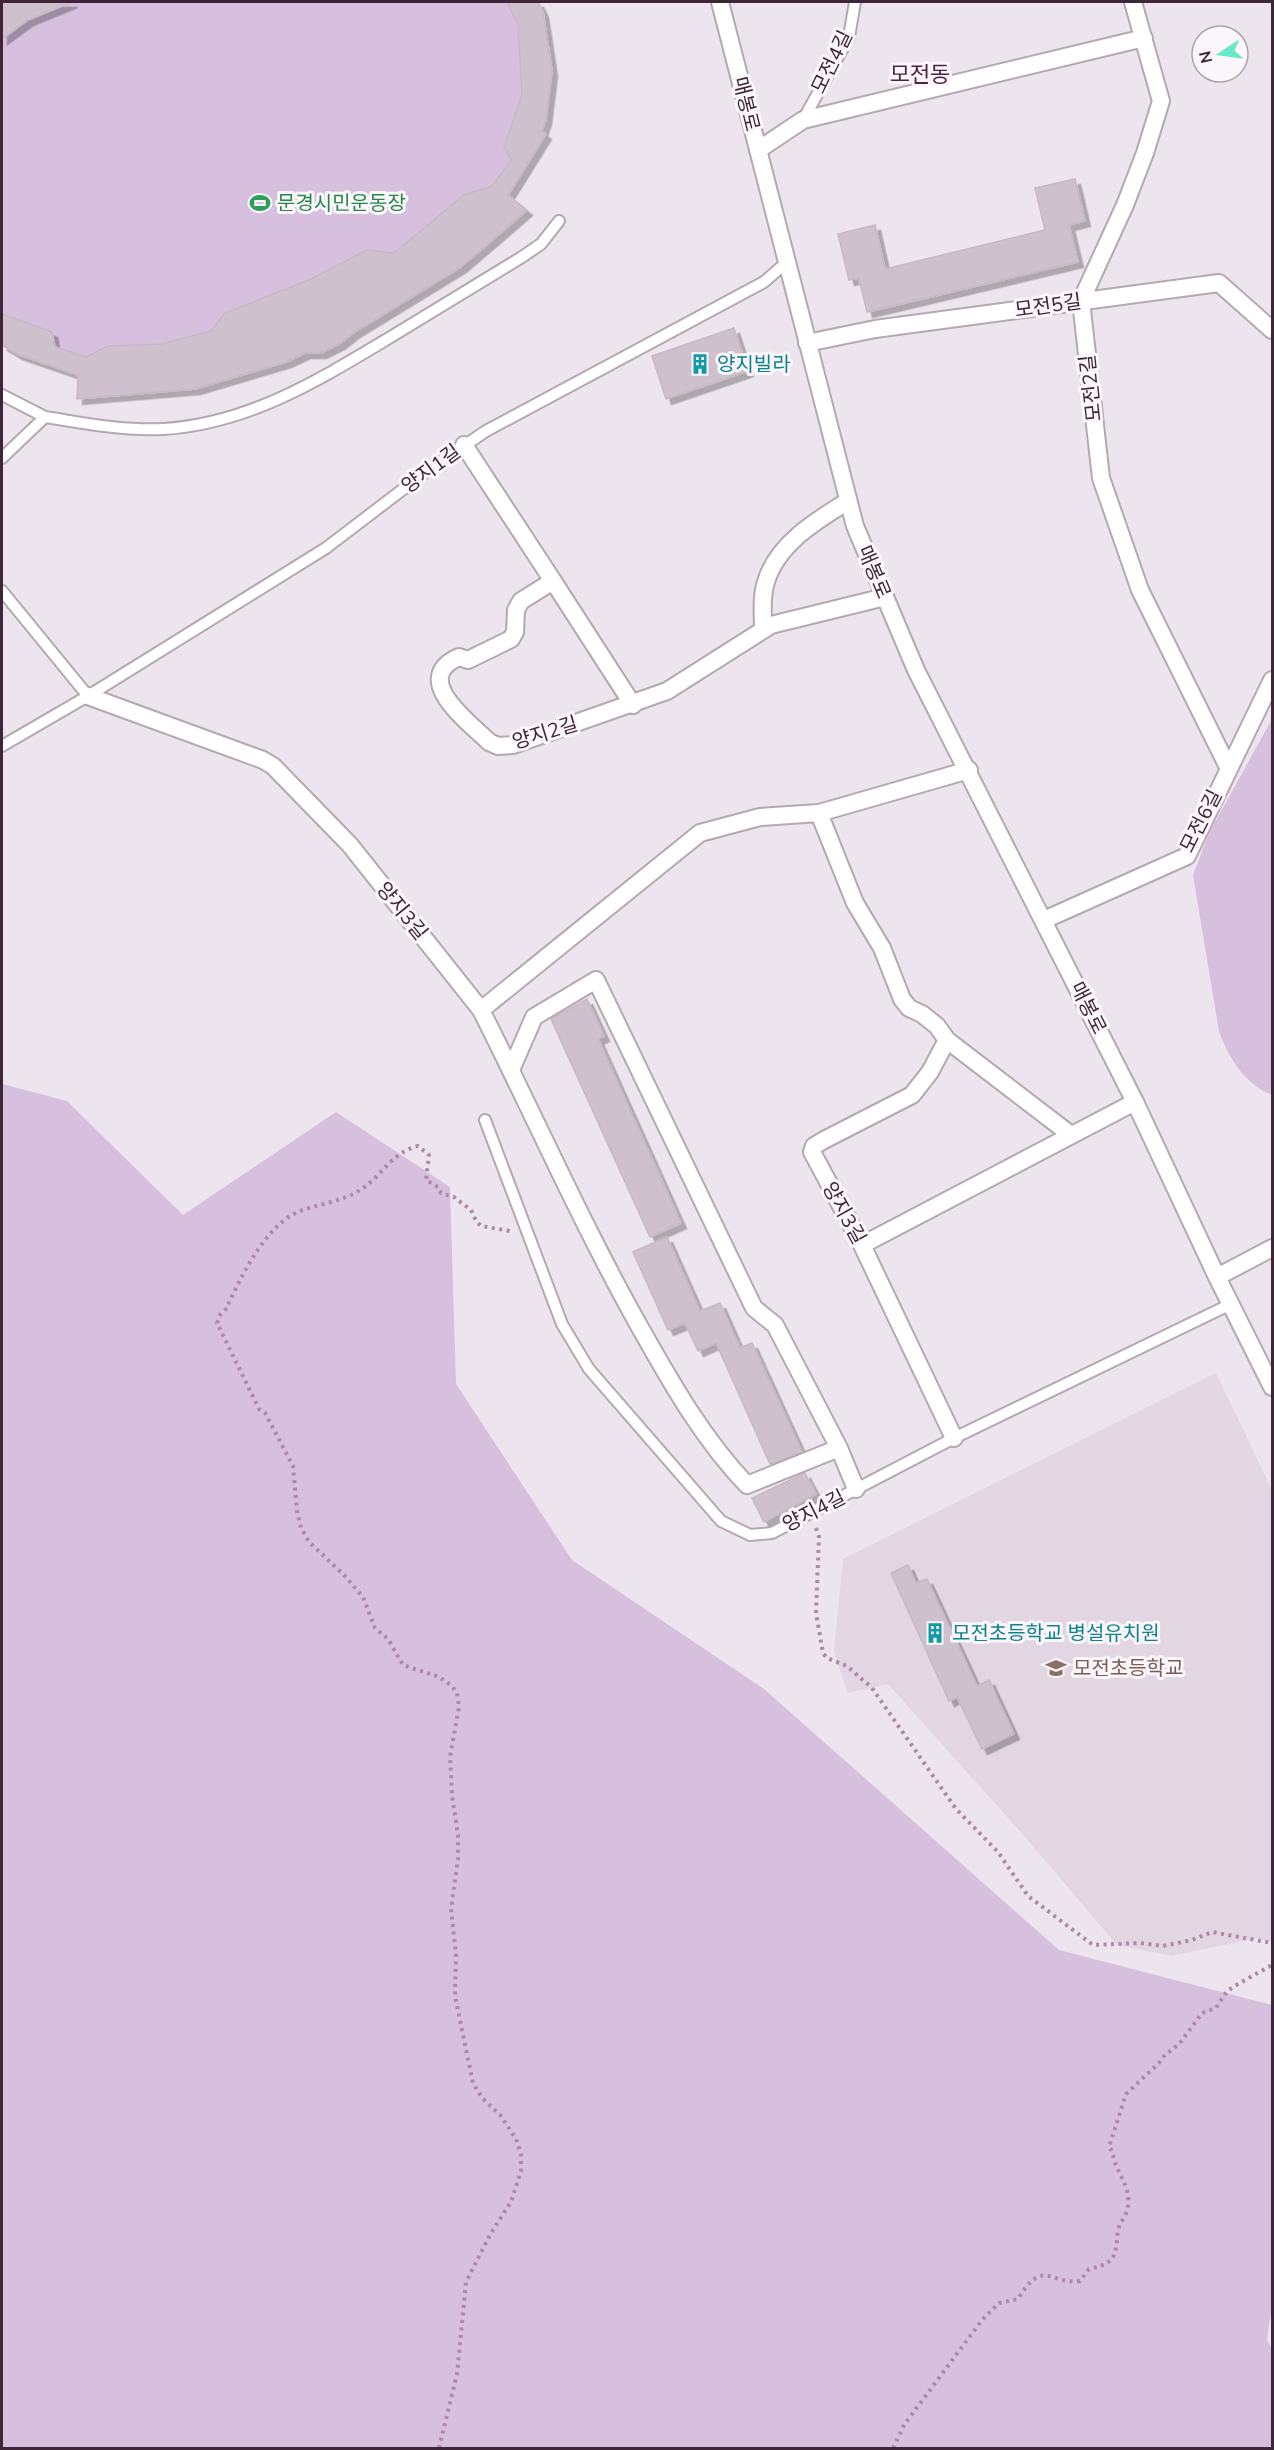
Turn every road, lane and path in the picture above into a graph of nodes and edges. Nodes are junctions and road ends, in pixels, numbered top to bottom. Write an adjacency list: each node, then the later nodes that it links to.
1 (720, 2): 6 (street, 매봉로)
2 (855, 2): 5 (lane, 모전4길)
3 (1134, 2): 4 (street, 모전2길)
4 (1144, 38): 5 (street); 9 (street, 모전2길)
5 (803, 120): 6 (street)
6 (758, 150): 8 (street, 매봉로)
7 (560, 221): 13 (lane)
8 (787, 262): 11 (street, 매봉로); 14 (lane, 양지1길)
9 (1081, 301): 10 (street, 모전5길); 11 (street, 모전5길); 25 (street, 모전2길)
10 (1272, 330)
11 (807, 343): 16 (street, 매봉로)
12 (2, 395): 13 (lane)
13 (45, 417): 15 (lane)
14 (464, 445): 17 (street); 22 (lane, 양지1길)
15 (2, 458)
16 (849, 501): 19 (street, 매봉로); 20 (street)
17 (553, 581): 23 (street); 23 (street, 양지2길)
18 (3, 594): 22 (lane)
19 (885, 597): 20 (street, 양지2길); 26 (street, 매봉로)
20 (763, 629): 23 (street, 양지2길)
21 (1272, 680): 25 (street, 모전6길)
22 (88, 696): 24 (lane, 양지1길); 29 (street, 양지3길)
23 (633, 705)
24 (2, 746)
25 (1228, 767): 28 (street, 모전6길)
26 (969, 770): 27 (street); 28 (street, 매봉로)
27 (819, 813): 29 (street); 30 (street)
28 (1044, 920): 32 (street, 매봉로)
29 (481, 1010): 31 (street, 양지3길)
30 (947, 1040): 34 (street); 36 (street, 양지3길)
31 (511, 1070): 42 (street, 양지3길); 42 (street)
32 (1135, 1102): 34 (street); 38 (street, 매봉로)
33 (485, 1120): 35 (lane, 양지4길)
34 (1071, 1135): 36 (street)
35 (530, 1240): 44 (lane, 양지4길); 47 (path)
36 (862, 1245): 41 (street, 양지3길)
37 (1272, 1248): 38 (street)
38 (1217, 1277): 39 (street, 매봉로)
39 (1231, 1304): 40 (street, 매봉로); 41 (lane, 양지4길)
40 (1272, 1387)
41 (954, 1438): 43 (lane, 양지4길)
42 (839, 1448): 43 (street)
43 (856, 1489): 44 (lane, 양지4길)
44 (798, 1519): 45 (path)
45 (1272, 1943)
46 (1272, 1965): 48 (path)
47 (439, 2448)
48 (893, 2448)

